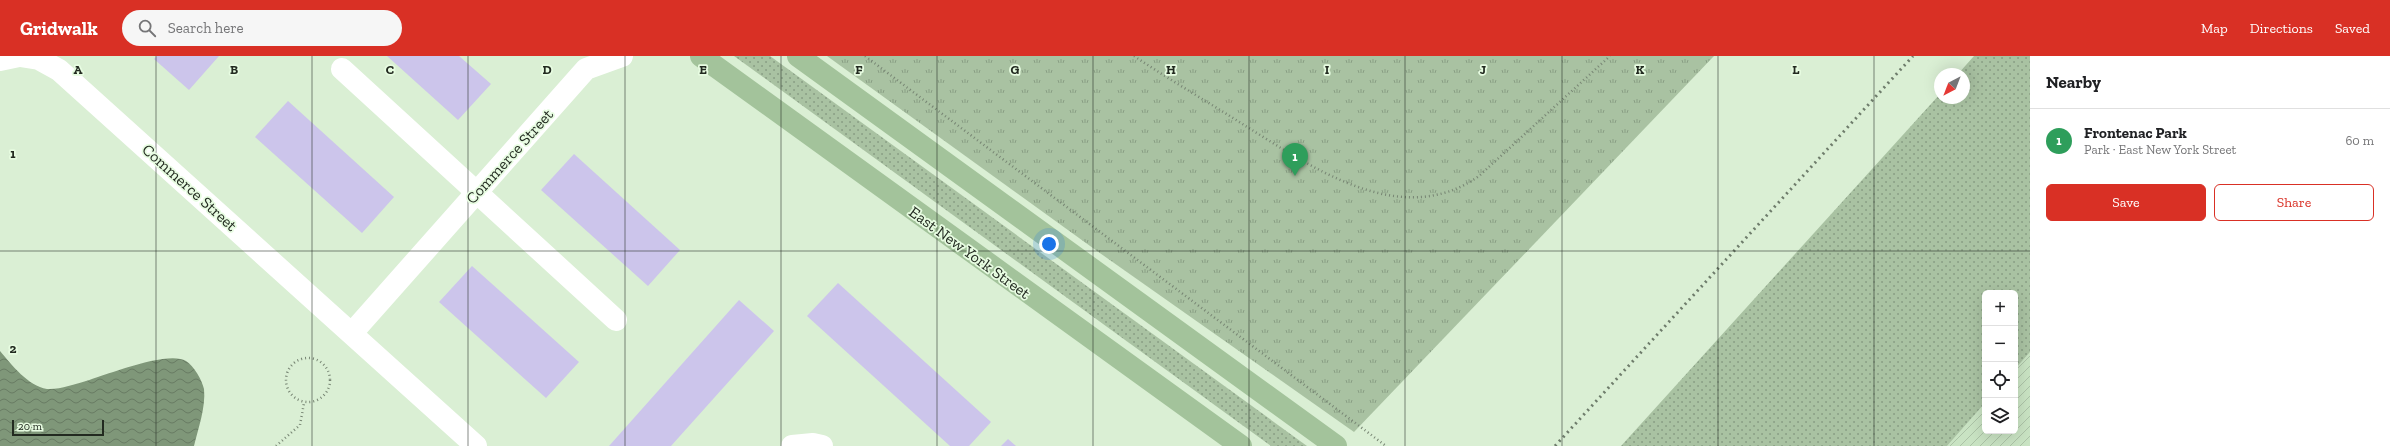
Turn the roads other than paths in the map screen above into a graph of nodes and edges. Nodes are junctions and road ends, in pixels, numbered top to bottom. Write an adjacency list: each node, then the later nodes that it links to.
1 (20, 56): 5 (street, Commerce Street); 10 (street, Commerce Street)
2 (622, 56): 6 (street, Commerce Street)
3 (701, 56): 14 (main road, East New York Street)
4 (798, 56): 15 (main road)
5 (0, 60)
6 (586, 62): 8 (street, Commerce Street)
7 (342, 70): 8 (street)
8 (476, 192): 9 (street); 10 (street, Commerce Street)
9 (616, 320)
10 (352, 333): 11 (street, Commerce Street)
11 (476, 446)
12 (792, 446): 13 (street)
13 (822, 446)
14 (1241, 446)
15 (1336, 446)

